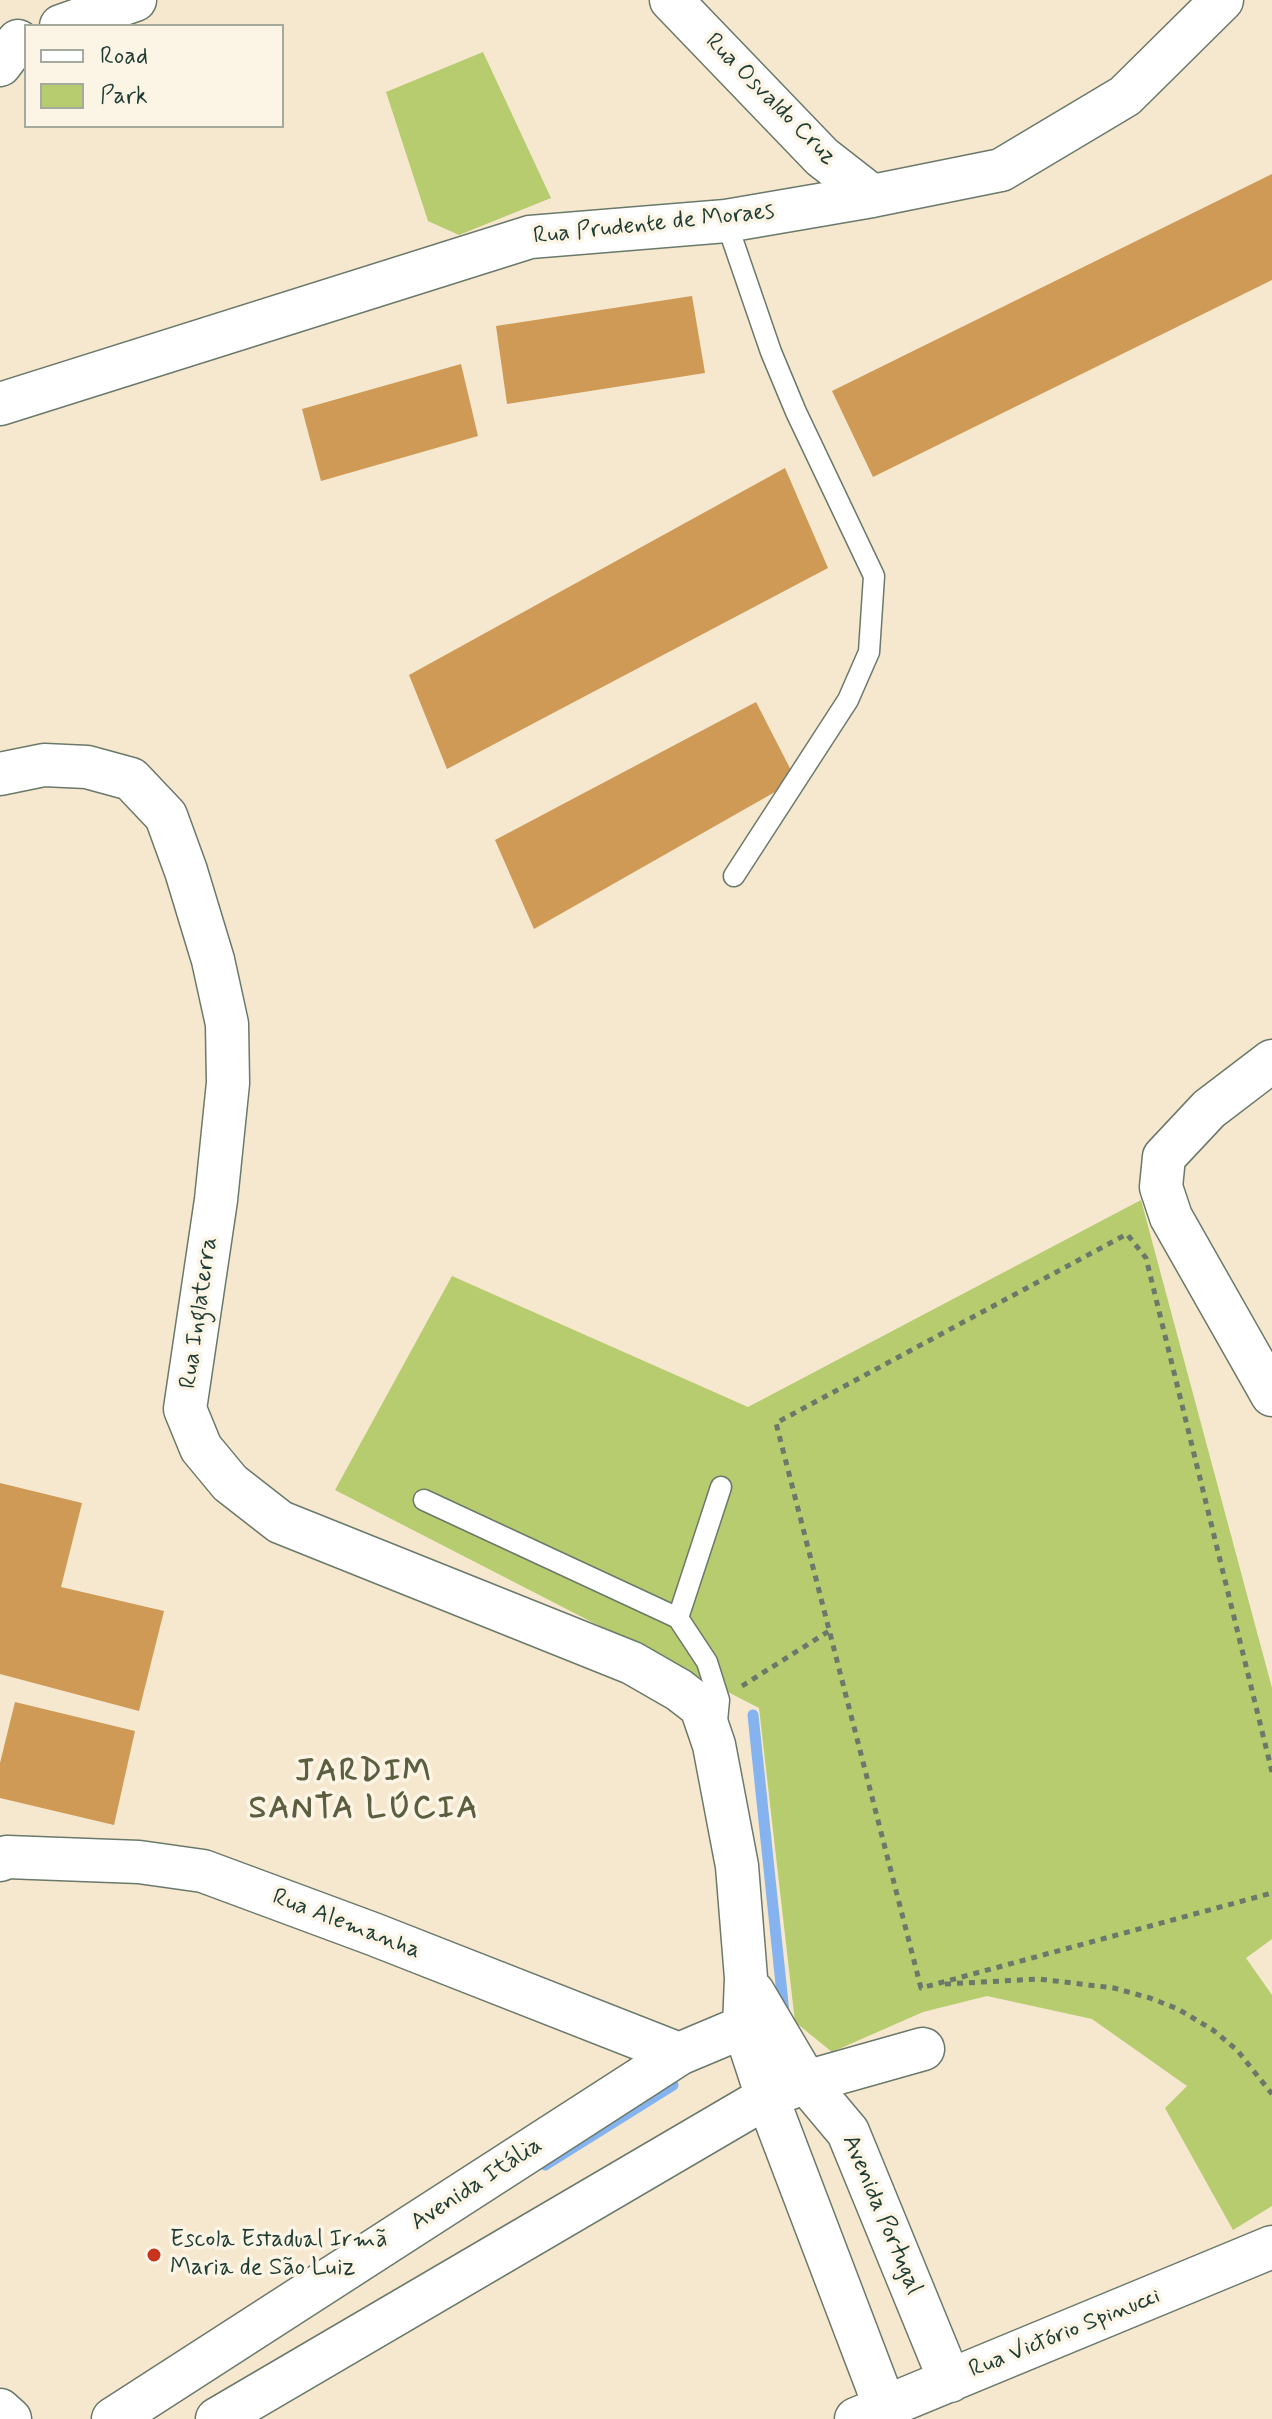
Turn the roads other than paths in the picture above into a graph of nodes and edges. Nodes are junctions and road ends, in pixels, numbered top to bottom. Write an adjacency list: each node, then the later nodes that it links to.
1 (135, 0): 4 (street)
2 (671, 0): 5 (street, Rua Osvaldo Cruz)
3 (1222, 0): 5 (street, Rua Prudente de Moraes)
4 (67, 24)
5 (872, 196): 6 (street, Rua Prudente de Moraes)
6 (726, 221): 7 (street, Rua Prudente de Moraes); 9 (lane)
7 (0, 404)
8 (0, 774): 15 (street, Rua Inglaterra)
9 (734, 876)
10 (1272, 1061): 11 (street)
11 (1272, 1395)
12 (721, 1487): 14 (lane)
13 (424, 1500): 14 (lane)
14 (678, 1618): 15 (lane)
15 (714, 1745): 17 (street, Avenida Portugal)
16 (0, 1860): 19 (street, Rua Alemanha)
17 (755, 2022): 19 (street, Avenida Itália); 20 (street, Avenida Portugal); 21 (street, Avenida Portugal)
18 (923, 2049): 20 (street)
19 (679, 2054): 27 (street, Avenida Itália)
20 (806, 2082): 21 (street); 23 (street, Avenida Portugal)
21 (767, 2097): 25 (street, Avenida Portugal); 28 (street)
22 (1272, 2247): 23 (street, Rua Victório Spinucci)
23 (950, 2381): 25 (street, Rua Victório Spinucci)
24 (0, 2410): 26 (street)
25 (870, 2413)
26 (10, 2419)
27 (113, 2419)
28 (217, 2419)

